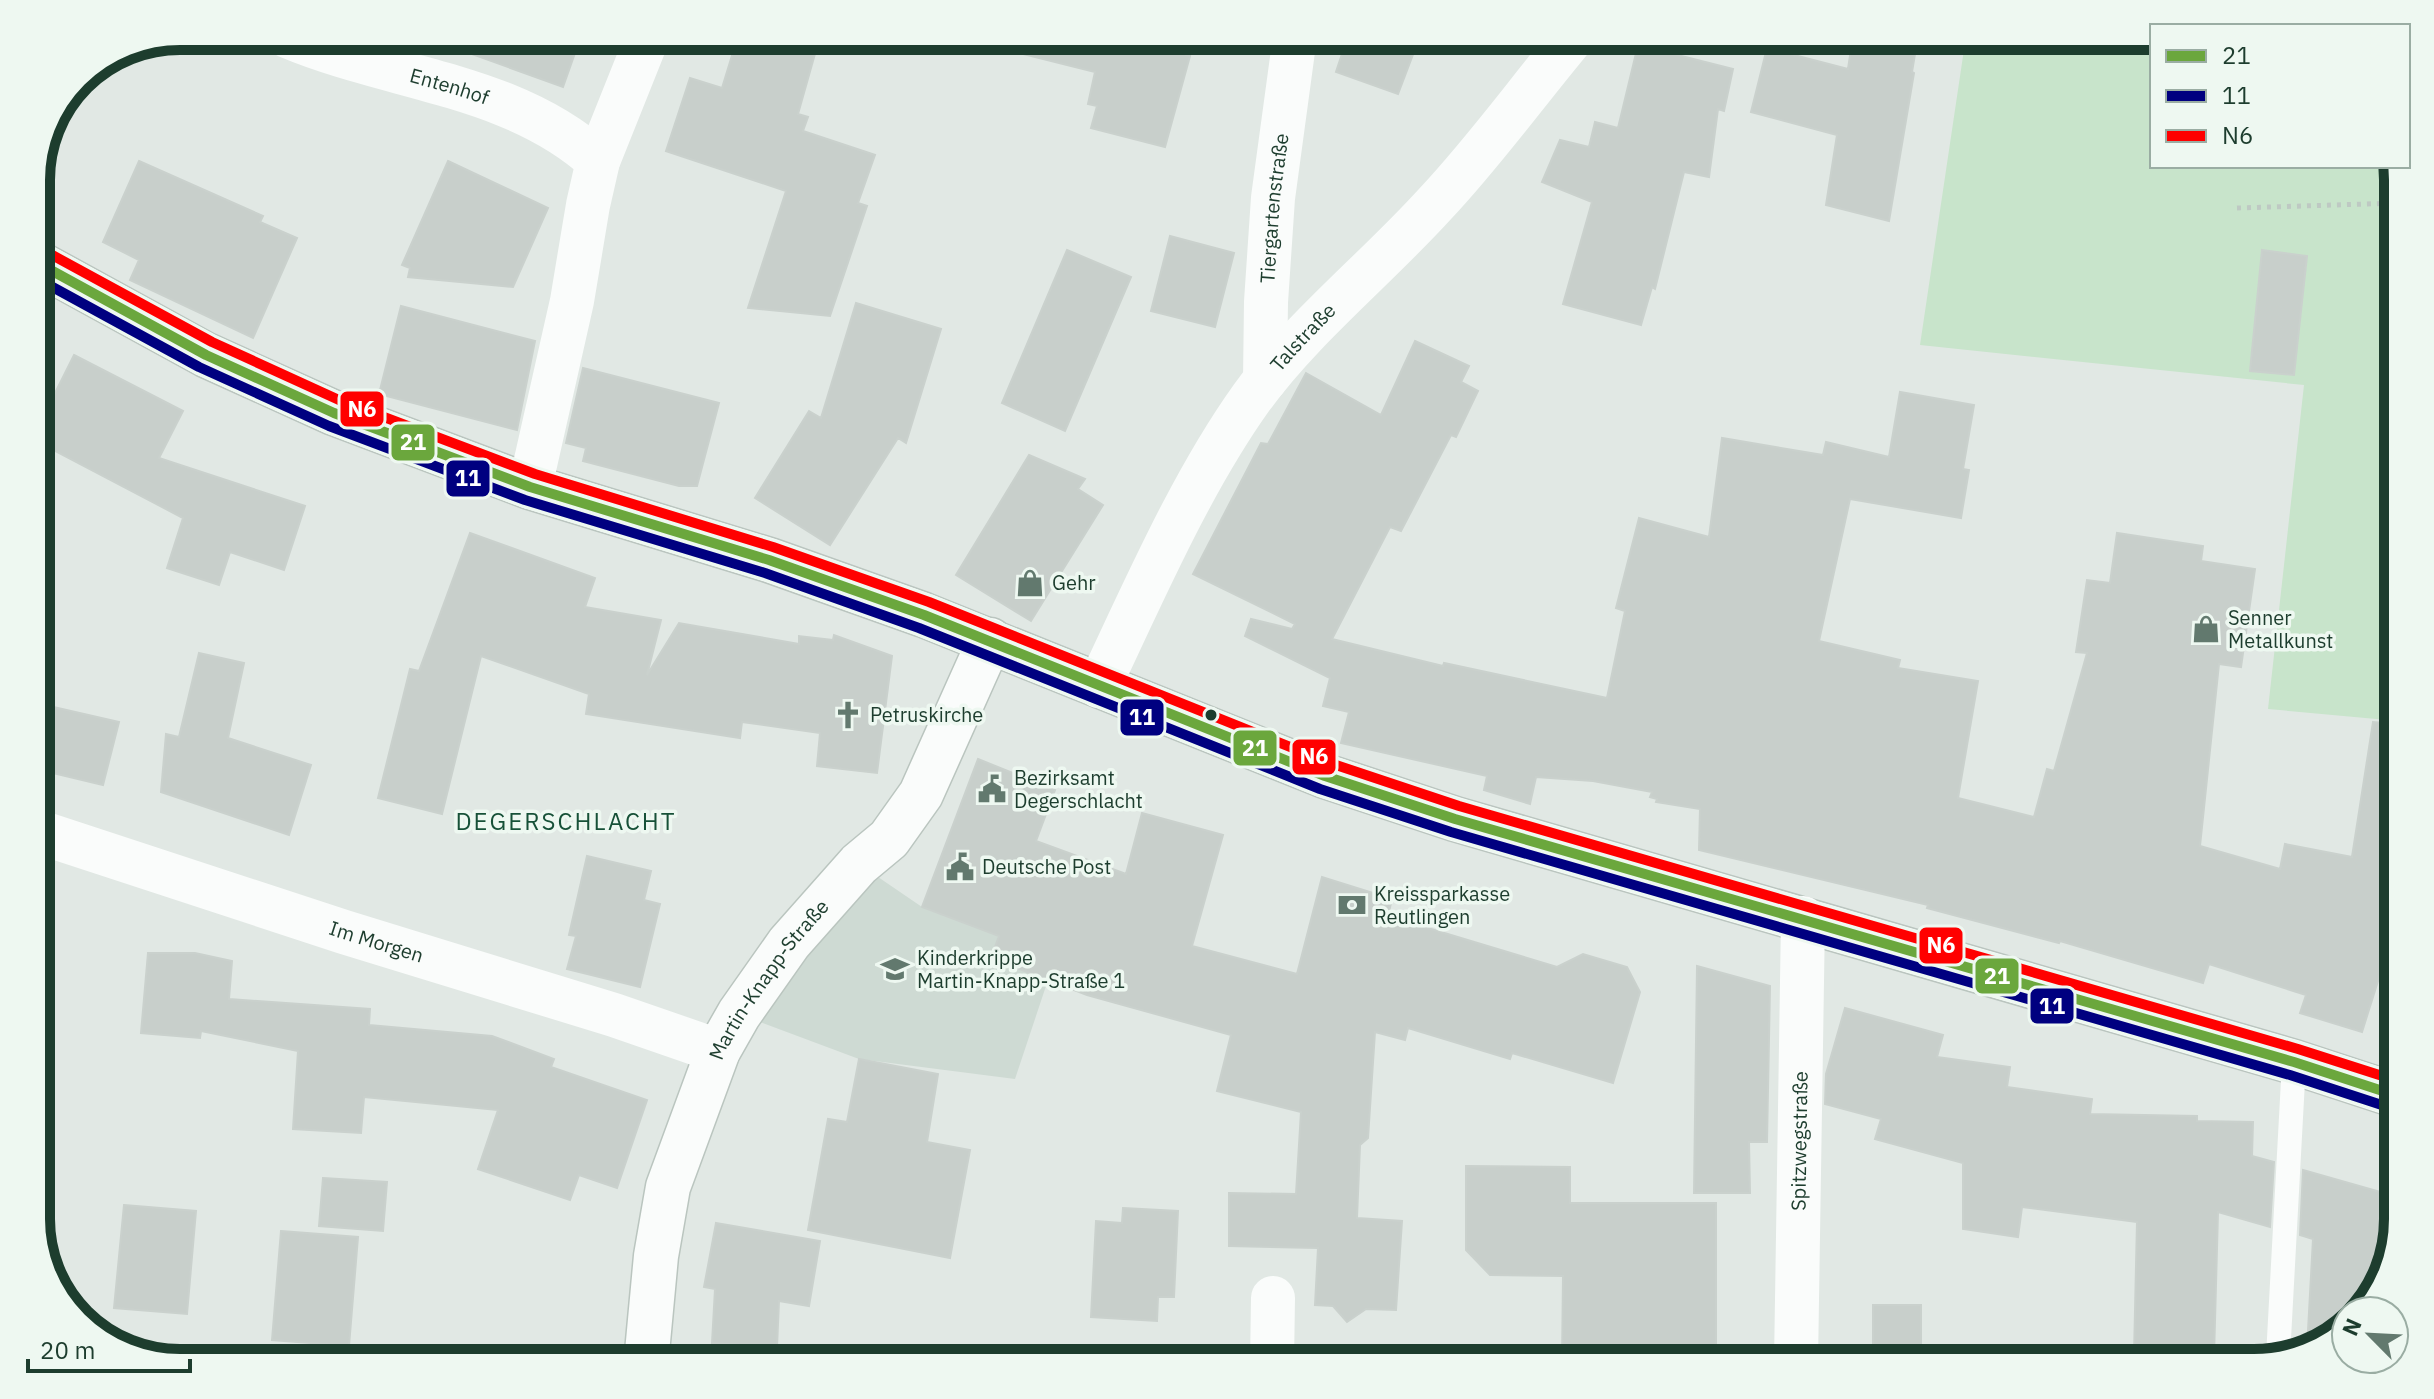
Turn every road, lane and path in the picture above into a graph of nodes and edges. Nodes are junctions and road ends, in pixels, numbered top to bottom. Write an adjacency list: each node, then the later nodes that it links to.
1 (325, 50): 5 (street, Entenhof)
2 (642, 50): 5 (street)
3 (1293, 50): 9 (street, Tiergartenstraße)
4 (1563, 50): 9 (street, Talstraße)
5 (598, 161): 10 (street)
6 (2384, 203): 7 (path)
7 (2237, 208)
8 (50, 269): 10 (street)
9 (1265, 380): 12 (street, Talstraße)
10 (530, 487): 11 (street)
11 (990, 640): 12 (street); 15 (street, Martin-Knapp-Straße)
12 (1099, 686): 14 (street)
13 (50, 836): 15 (street, Im Morgen)
14 (1803, 918): 16 (street); 22 (street, Spitzwegstraße)
15 (718, 1051): 20 (street, Martin-Knapp-Straße)
16 (2294, 1062): 17 (street); 19 (lane)
17 (2384, 1091)
18 (1273, 1298): 21 (street)
19 (2279, 1347)
20 (647, 1349)
21 (1275, 1349)
22 (1796, 1349)

